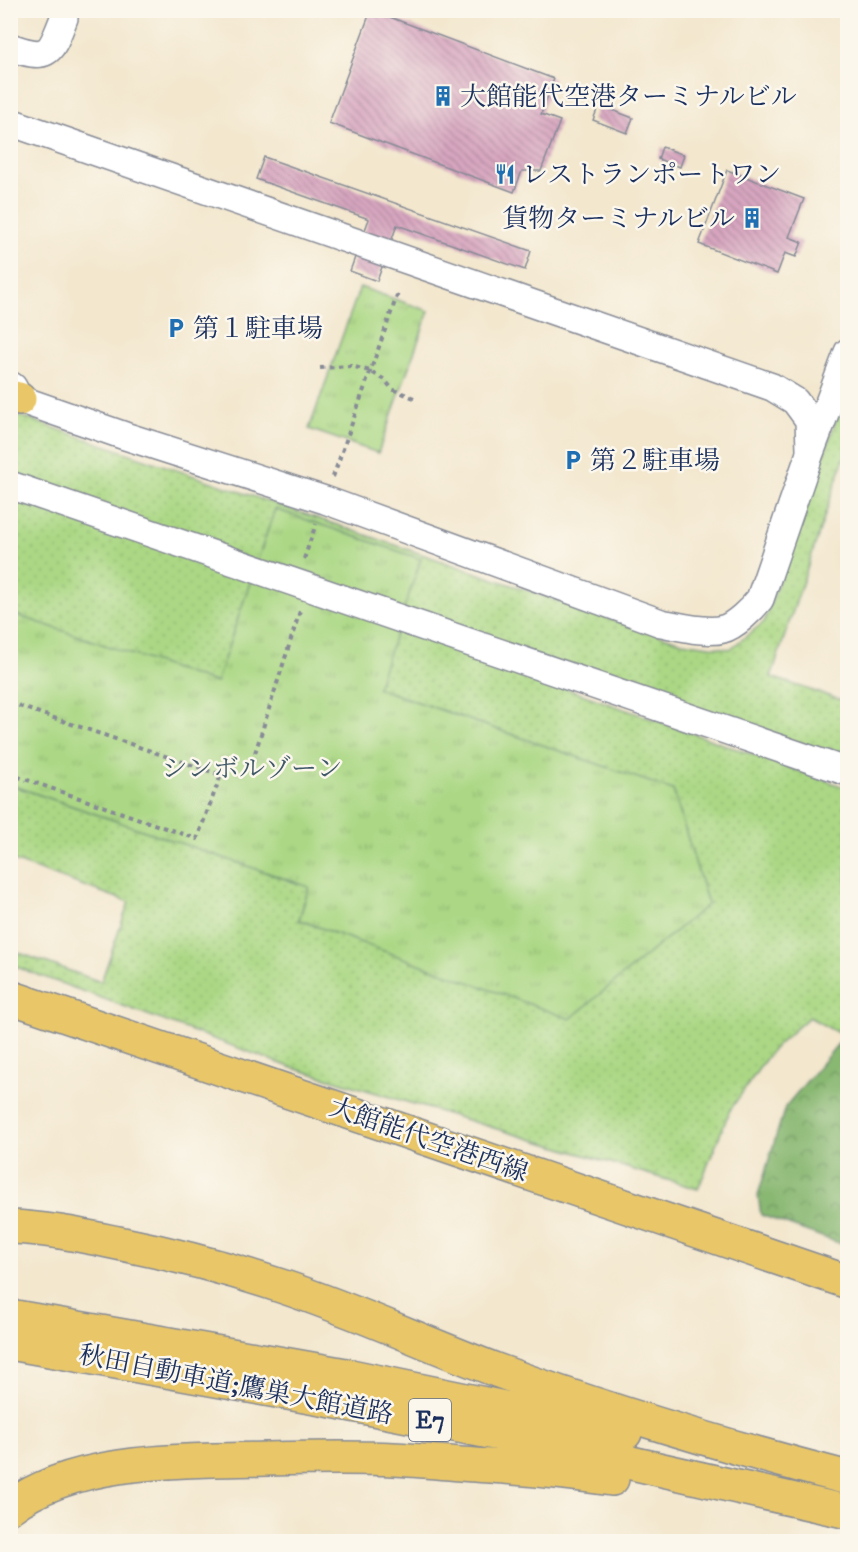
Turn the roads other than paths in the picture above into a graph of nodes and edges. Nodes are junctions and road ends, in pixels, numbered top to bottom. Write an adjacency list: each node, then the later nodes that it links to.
1 (64, 18): 2 (street)
2 (10, 47)
3 (10, 122): 6 (street)
4 (848, 352): 6 (street)
5 (13, 394): 6 (street)
6 (810, 453)
7 (10, 485): 8 (street)
8 (848, 772)
9 (10, 997): 11 (main road, 大館能代空港西線)
10 (10, 1227): 14 (main road)
11 (848, 1282)
12 (10, 1316): 15 (main road, 秋田自動車道;鷹巣大館道路 / E7)
13 (10, 1343): 17 (main road, 秋田自動車道;鷹巣大館道路 / E7)
14 (848, 1478)
15 (848, 1483)
16 (10, 1507): 18 (main road)
17 (848, 1512)
18 (848, 1520)

